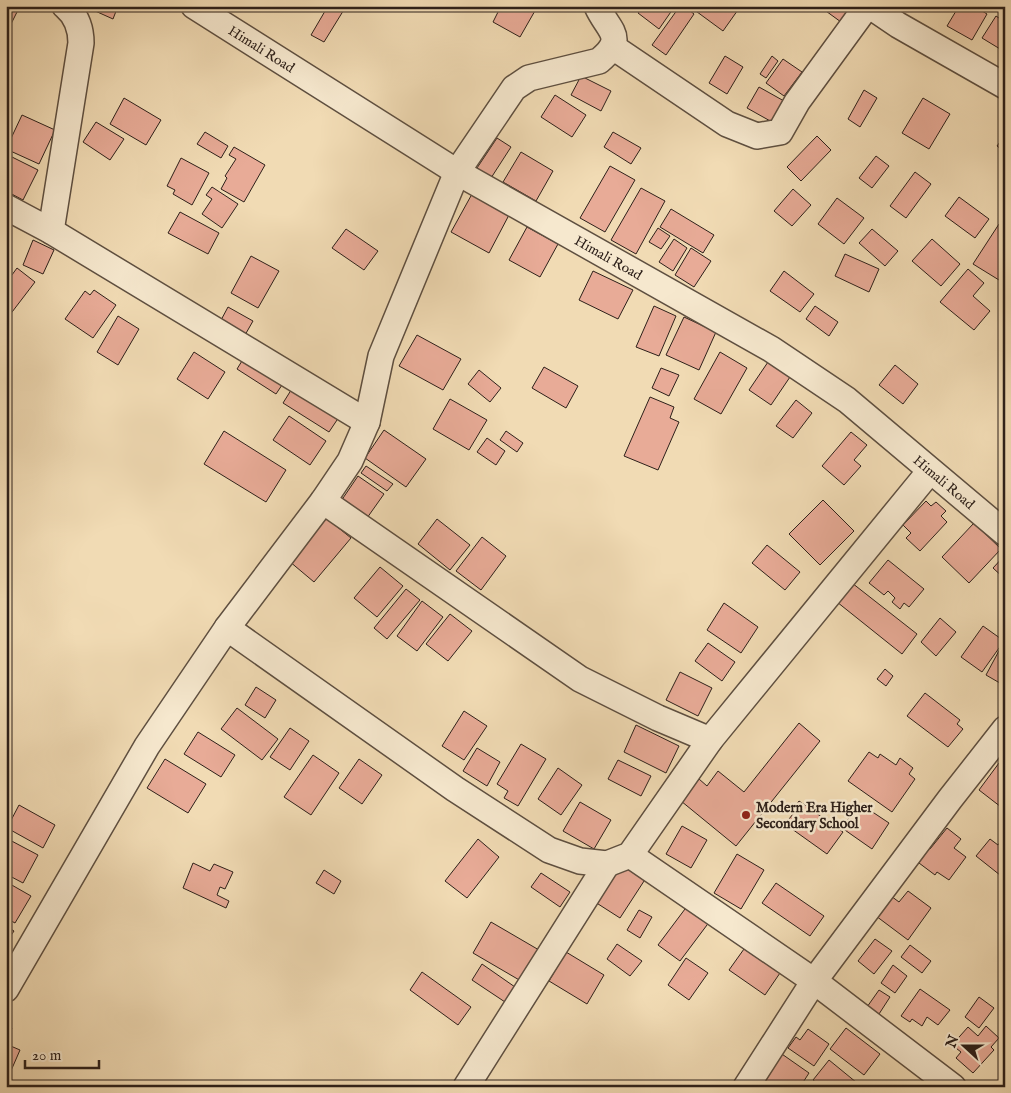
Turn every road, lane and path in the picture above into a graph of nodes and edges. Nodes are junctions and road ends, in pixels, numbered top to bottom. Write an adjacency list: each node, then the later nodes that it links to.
1 (65, 6): 9 (street)
2 (194, 6): 7 (street, Himali Road)
3 (596, 6): 5 (street)
4 (868, 6): 5 (street); 6 (street)
5 (613, 47): 7 (street)
6 (1005, 86)
7 (456, 172): 10 (street); 11 (street, Himali Road)
8 (6, 207): 9 (street)
9 (51, 231): 10 (street)
10 (367, 422): 12 (street)
11 (930, 471): 13 (street, Himali Road); 16 (street)
12 (323, 501): 14 (street); 16 (street)
13 (1005, 533)
14 (227, 628): 17 (street); 18 (street)
15 (1005, 729): 19 (street)
16 (710, 740): 17 (street)
17 (618, 860): 19 (street); 20 (street)
18 (9, 975)
19 (814, 981): 21 (street); 22 (street)
20 (466, 1087)
21 (746, 1087)
22 (953, 1087)

